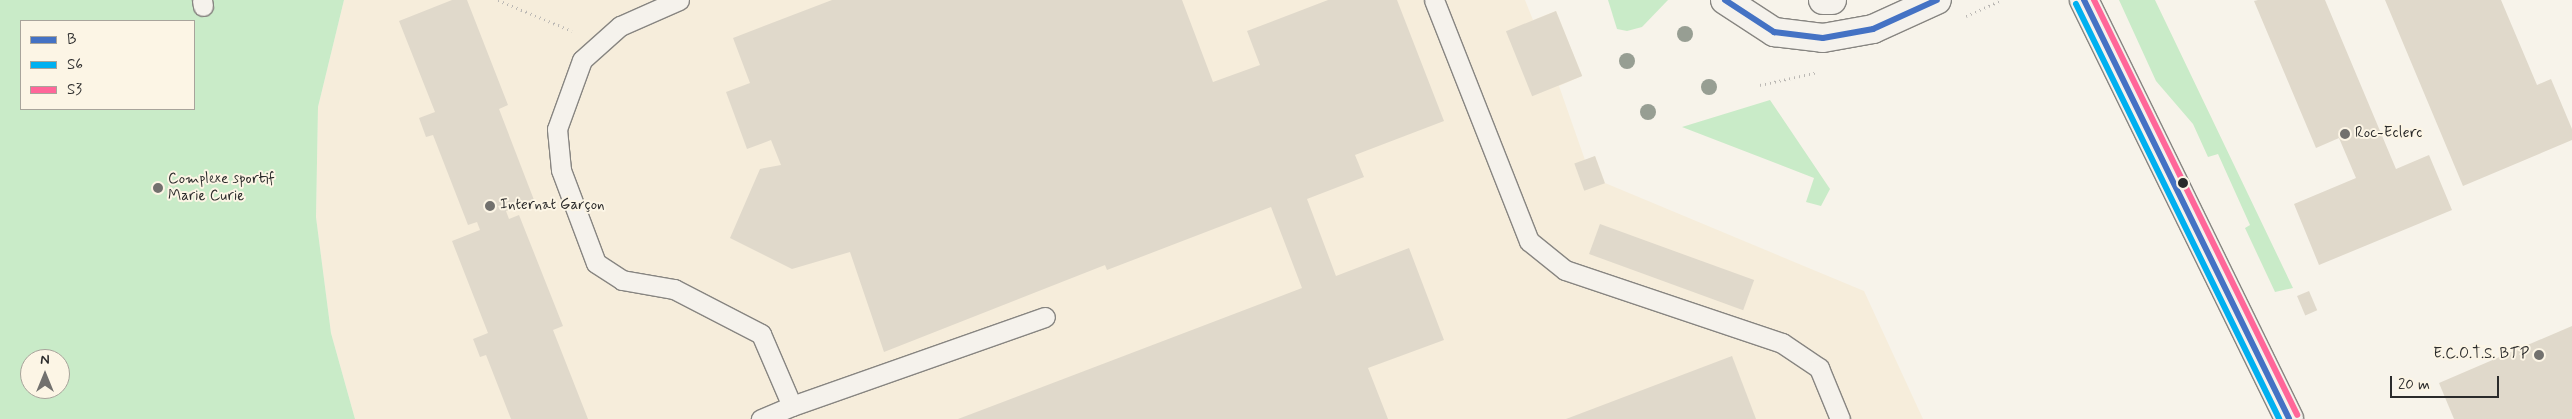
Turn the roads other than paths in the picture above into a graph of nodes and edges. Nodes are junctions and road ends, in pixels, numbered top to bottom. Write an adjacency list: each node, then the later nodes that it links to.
1 (679, 0): 9 (lane)
2 (1434, 0): 11 (lane)
3 (1725, 0): 6 (street)
4 (1823, 0): 5 (street)
5 (1832, 0)
6 (1937, 0)
7 (2084, 0): 12 (street)
8 (1045, 317): 9 (lane)
9 (792, 406): 10 (lane)
10 (761, 419)
11 (1840, 419)
12 (2289, 419)

